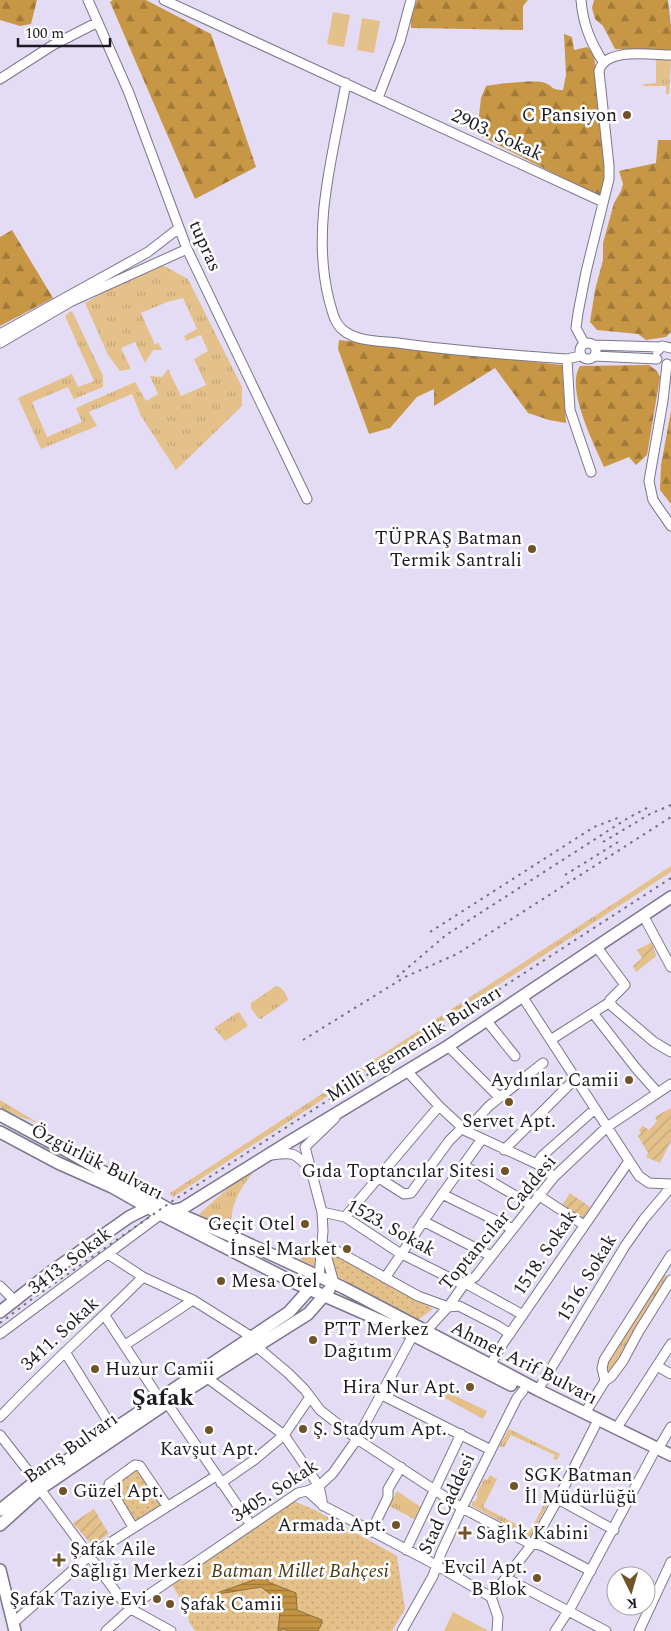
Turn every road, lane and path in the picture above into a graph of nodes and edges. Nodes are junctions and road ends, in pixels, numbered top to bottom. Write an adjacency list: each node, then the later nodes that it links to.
1 (88, 0): 5 (street, tupras)
2 (164, 0): 9 (street, 2903. Sokak)
3 (411, 0): 10 (street)
4 (580, 0): 7 (street)
5 (98, 22): 8 (street); 12 (street, tupras)
6 (671, 55): 7 (street)
7 (603, 62): 11 (street)
8 (0, 79)
9 (346, 83): 10 (street, 2903. Sokak); 22 (street)
10 (378, 98): 11 (street, 2903. Sokak)
11 (603, 202): 16 (street)
12 (178, 228): 13 (street, tupras); 14 (street)
13 (187, 249): 15 (street); 26 (street, tupras)
14 (0, 334)
15 (0, 343)
16 (584, 343): 17 (street); 20 (street)
17 (594, 345): 18 (street); 21 (street)
18 (660, 348): 19 (street); 23 (street)
19 (671, 348)
20 (580, 356): 21 (street); 22 (street)
21 (594, 356): 23 (street)
22 (567, 359): 25 (street)
23 (657, 359): 24 (street)
24 (669, 363): 27 (street)
25 (591, 472)
26 (307, 499)
27 (671, 526)
28 (670, 899): 29 (main road, Millî Egemenlik Bulvarı)
29 (643, 915): 30 (main road, Millî Egemenlik Bulvarı); 31 (street)
30 (596, 946): 32 (main road, Millî Egemenlik Bulvarı); 33 (street)
31 (671, 967)
32 (522, 996): 35 (main road, Millî Egemenlik Bulvarı); 36 (street)
33 (610, 1002): 34 (street); 38 (street)
34 (593, 1013): 36 (street); 44 (street)
35 (486, 1020): 37 (main road, Millî Egemenlik Bulvarı); 39 (street)
36 (552, 1039): 42 (street)
37 (448, 1046): 41 (main road, Millî Egemenlik Bulvarı); 45 (street)
38 (671, 1052)
39 (515, 1056)
40 (543, 1062): 45 (street)
41 (408, 1071): 46 (street); 47 (main road, Millî Egemenlik Bulvarı)
42 (576, 1078): 48 (street); 58 (street)
43 (671, 1084): 44 (street, Toptancılar Caddesi)
44 (657, 1092): 50 (street, Toptancılar Caddesi)
45 (499, 1097): 51 (street)
46 (439, 1106): 51 (street); 64 (street)
47 (344, 1109): 54 (main road, Millî Egemenlik Bulvarı); 56 (street)
48 (595, 1109): 50 (street); 61 (street)
49 (0, 1116): 53 (main road, Özgürlük Bulvarı)
50 (608, 1127): 60 (street); 65 (street, Toptancılar Caddesi)
51 (464, 1130): 55 (street); 64 (street)
52 (0, 1132): 57 (main road, Özgürlük Bulvarı)
53 (40, 1137): 57 (main road); 73 (main road, Özgürlük Bulvarı)
54 (297, 1137): 56 (street); 59 (main road, Millî Egemenlik Bulvarı)
55 (482, 1139): 58 (street); 62 (street)
56 (305, 1147): 63 (street)
57 (32, 1149): 67 (main road, Özgürlük Bulvarı)
58 (504, 1150): 61 (street)
59 (269, 1155): 63 (street); 70 (main road, Millî Egemenlik Bulvarı)
60 (629, 1161): 66 (street); 81 (street, 1518. Sokak)
61 (536, 1164): 65 (street)
62 (463, 1165): 68 (street); 71 (street)
63 (311, 1170): 74 (street)
64 (379, 1178): 76 (street)
65 (554, 1178): 69 (street, Toptancılar Caddesi)
66 (671, 1185): 122 (street, 1516. Sokak)
67 (122, 1194): 72 (main road, Özgürlük Bulvarı); 80 (main road)
68 (442, 1194): 78 (street); 82 (street)
69 (538, 1195): 71 (street, Toptancılar Caddesi); 81 (street)
70 (201, 1197): 73 (main road, Millî Egemenlik Bulvarı); 77 (main road)
71 (531, 1206): 82 (street, Toptancılar Caddesi)
72 (148, 1208): 75 (main road, Özgürlük Bulvarı); 80 (main road)
73 (172, 1211): 77 (main road, Ahmet Arif Bulvarı)
74 (322, 1212): 76 (street, 1523. Sokak); 84 (street)
75 (160, 1215): 79 (main road, Özgürlük Bulvarı); 86 (street, 3413. Sokak)
76 (345, 1217): 87 (street, 1523. Sokak)
77 (192, 1220): 83 (main road); 93 (main road, Ahmet Arif Bulvarı)
78 (423, 1221): 87 (street); 89 (street)
79 (178, 1223): 83 (main road, Ahmet Arif Bulvarı)
80 (118, 1225): 102 (main road)
81 (584, 1225): 108 (street, 1518. Sokak)
82 (513, 1230): 89 (street, Toptancılar Caddesi)
83 (197, 1232): 92 (main road, Ahmet Arif Bulvarı)
84 (321, 1242): 93 (street); 96 (street)
85 (330, 1247): 94 (street)
86 (108, 1254): 91 (street); 111 (street, 3413. Sokak)
87 (401, 1254): 94 (street); 97 (street, 1523. Sokak)
88 (671, 1255): 90 (street)
89 (492, 1256): 97 (street, Toptancılar Caddesi)
90 (669, 1267): 121 (street)
91 (144, 1277): 101 (street); 109 (street, 3411. Sokak)
92 (283, 1277): 99 (main road, Ahmet Arif Bulvarı); 105 (main road)
93 (319, 1277): 96 (main road, Ahmet Arif Bulvarı); 99 (main road, Barış Bulvarı)
94 (385, 1278): 104 (street)
95 (671, 1280): 121 (street)
96 (334, 1283): 100 (main road, Barış Bulvarı); 110 (main road, Ahmet Arif Bulvarı)
97 (465, 1283): 104 (street, Toptancılar Caddesi); 108 (street, 1523. Sokak)
98 (0, 1286): 102 (street)
99 (311, 1288): 100 (main road, Ahmet Arif Bulvarı); 105 (main road, Barış Bulvarı)
100 (326, 1296): 103 (main road, Ahmet Arif Bulvarı); 107 (main road, Barış Bulvarı)
101 (193, 1300): 113 (street); 115 (street)
102 (15, 1301): 106 (main road)
103 (342, 1304): 107 (main road); 110 (main road, Ahmet Arif Bulvarı)
104 (448, 1307): 110 (street, Toptancılar Caddesi); 112 (street)
105 (293, 1308): 113 (main road, Barış Bulvarı)
106 (0, 1312)
107 (308, 1314): 113 (main road, Barış Bulvarı)
108 (523, 1315): 112 (street, 1518. Sokak)
109 (105, 1316): 115 (street); 116 (street, 3411. Sokak)
110 (419, 1333): 117 (main road, Ahmet Arif Bulvarı); 123 (main road, Ahmet Arif Bulvarı); 124 (street, 3405. Sokak)
111 (0, 1334)
112 (510, 1334): 117 (street, 1518. Sokak)
113 (254, 1342): 120 (main road, Barış Bulvarı); 125 (street); 126 (main road, Barış Bulvarı)
114 (671, 1344): 118 (street)
115 (125, 1345): 126 (street)
116 (65, 1352): 128 (street, 3411. Sokak); 131 (street)
117 (490, 1365): 122 (main road, Ahmet Arif Bulvarı)
118 (657, 1366): 119 (street); 132 (street)
119 (671, 1374)
120 (206, 1377): 126 (main road, Barış Bulvarı); 135 (street)
121 (605, 1381): 127 (street)
122 (538, 1390): 127 (main road, Ahmet Arif Bulvarı)
123 (523, 1391): 129 (main road, Ahmet Arif Bulvarı); 137 (street, Stad Caddesi)
124 (380, 1394): 133 (street); 136 (street, 3405. Sokak)
125 (310, 1397): 135 (street); 136 (street)
126 (163, 1400): 131 (main road, Barış Bulvarı); 142 (street); 143 (main road, Barış Bulvarı)
127 (585, 1413): 132 (main road, Ahmet Arif Bulvarı)
128 (0, 1416)
129 (595, 1426): 138 (main road, Ahmet Arif Bulvarı); 147 (street)
130 (671, 1427): 138 (street)
131 (113, 1429): 143 (main road, Barış Bulvarı)
132 (616, 1429): 138 (main road, Ahmet Arif Bulvarı)
133 (461, 1434): 137 (street); 145 (street)
134 (0, 1435): 143 (street)
135 (284, 1435): 142 (street); 144 (street)
136 (357, 1439): 141 (street); 144 (street, 3405. Sokak)
137 (491, 1450): 150 (street, Stad Caddesi)
138 (656, 1452): 139 (main road, Ahmet Arif Bulvarı); 140 (main road, Ahmet Arif Bulvarı); 155 (street)
139 (671, 1455)
140 (671, 1463)
141 (400, 1467): 145 (street); 156 (street)
142 (218, 1479): 148 (street); 153 (street)
143 (38, 1485): 151 (main road, Barış Bulvarı); 152 (main road, Barış Bulvarı); 159 (street)
144 (319, 1486): 146 (street, 3405. Sokak); 149 (street)
145 (435, 1489): 150 (street); 158 (street)
146 (307, 1491): 149 (street); 153 (street, 3405. Sokak)
147 (558, 1499): 155 (street); 157 (street)
148 (167, 1506): 154 (street); 154 (street)
149 (324, 1506): 156 (street)
150 (462, 1508): 157 (street); 161 (street, Stad Caddesi)
151 (0, 1510)
152 (0, 1524)
153 (250, 1525): 166 (street, 3405. Sokak)
154 (133, 1527): 159 (street)
155 (614, 1530): 163 (street)
156 (371, 1532): 158 (street)
157 (533, 1543): 163 (street); 164 (street)
158 (406, 1550): 161 (street)
159 (89, 1556): 166 (street); 168 (street)
160 (671, 1562): 175 (street)
161 (436, 1565): 165 (street); 171 (street, Stad Caddesi)
162 (0, 1570): 168 (main road)
163 (591, 1572): 167 (street)
164 (506, 1578): 165 (street); 167 (street)
165 (491, 1597): 172 (street)
166 (131, 1609): 169 (street, 3405. Sokak); 170 (street)
167 (567, 1612): 173 (street); 174 (street)
168 (14, 1627)
169 (106, 1631)
170 (171, 1631)
171 (402, 1631)
172 (497, 1631)
173 (555, 1631)
174 (606, 1631)
175 (640, 1631)

